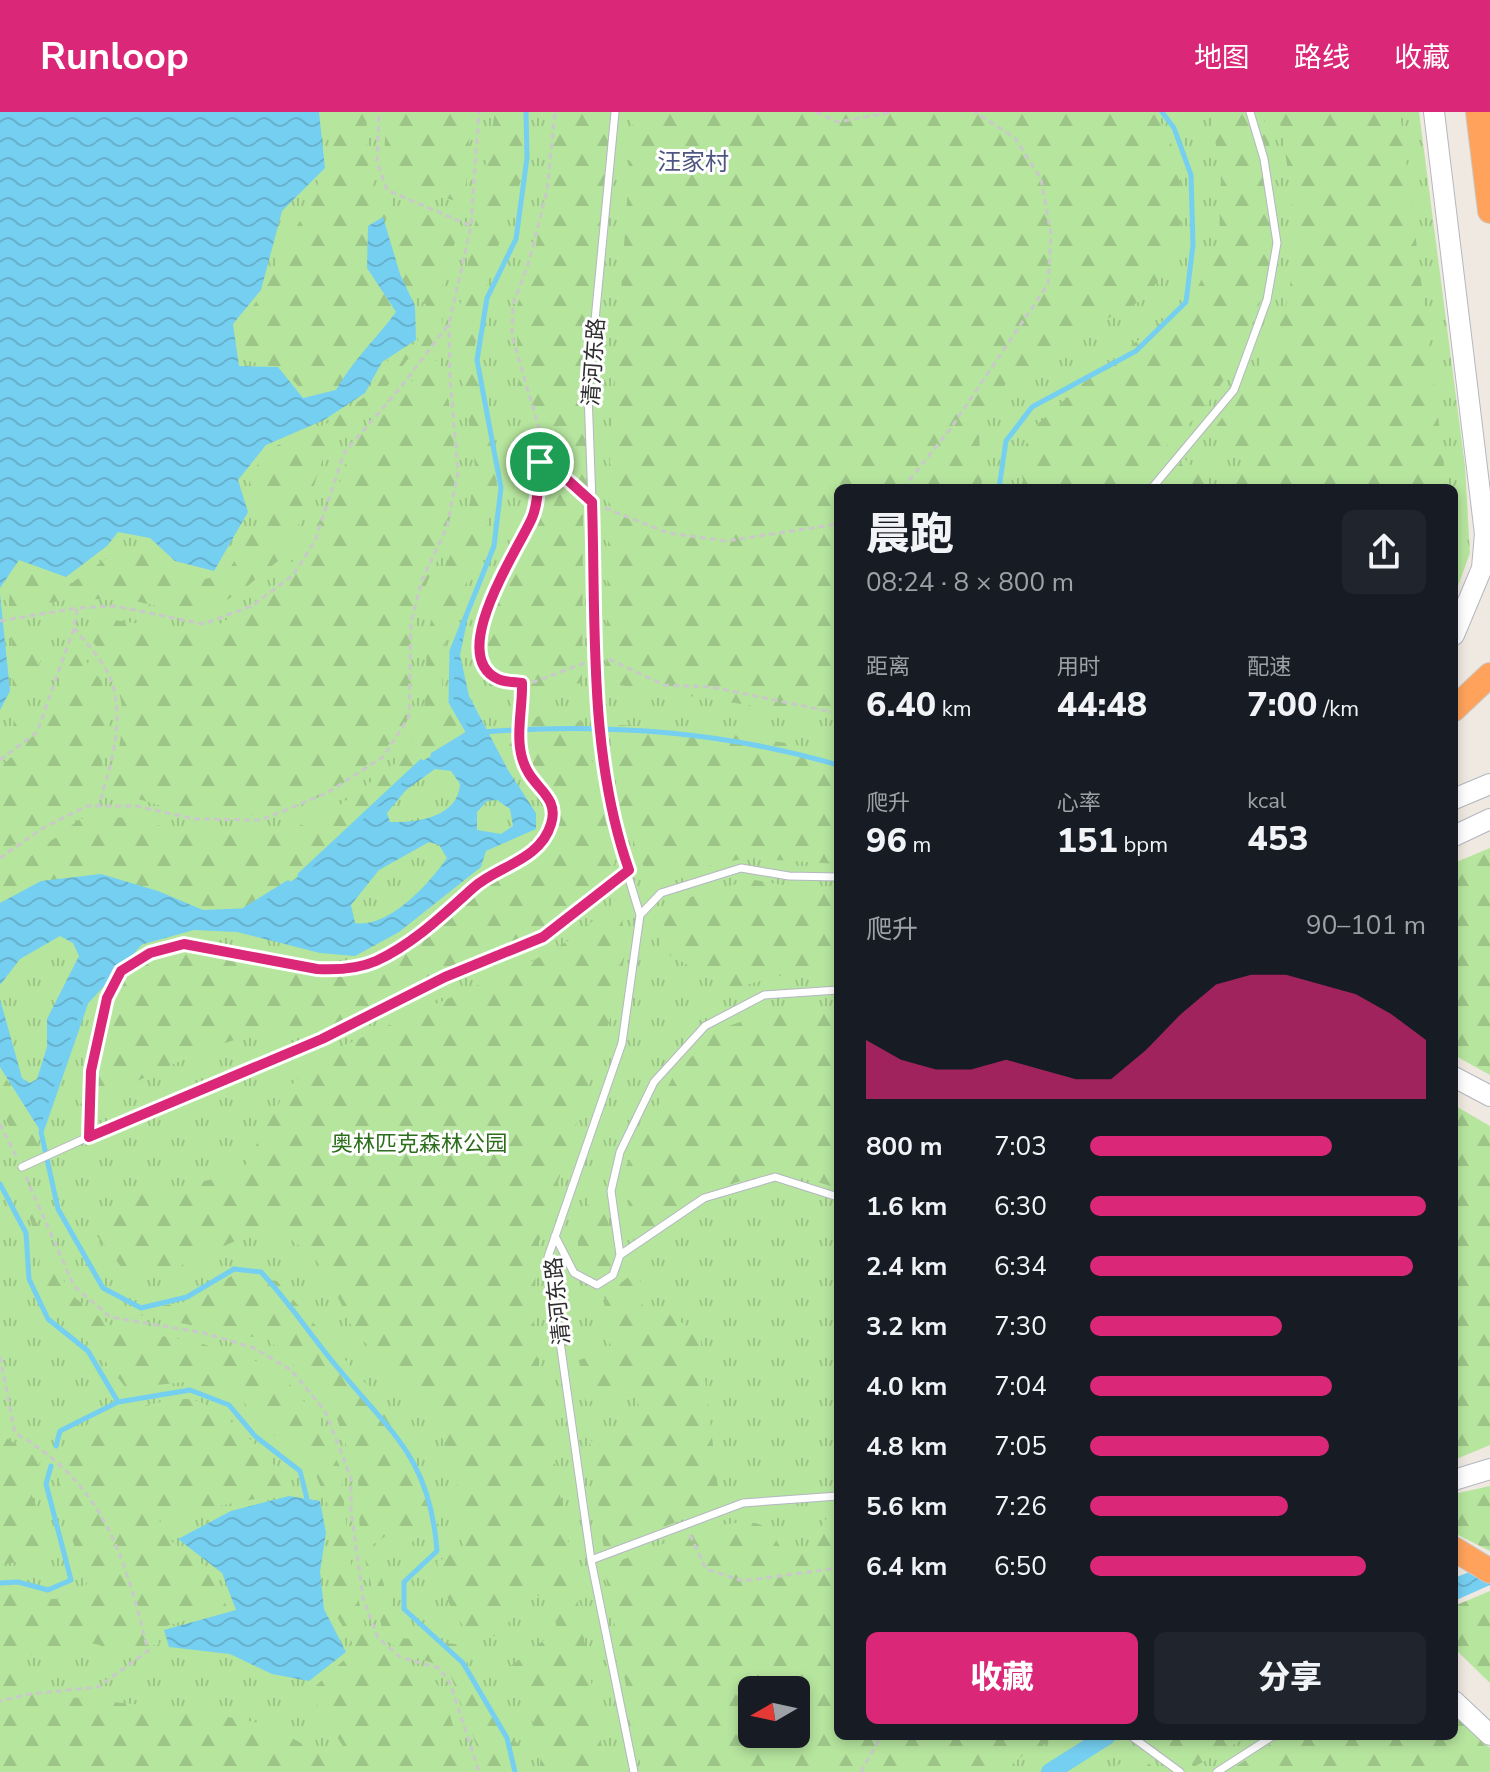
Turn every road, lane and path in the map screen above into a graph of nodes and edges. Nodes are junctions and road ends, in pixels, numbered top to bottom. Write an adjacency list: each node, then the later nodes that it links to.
1 (379, 112): 12 (path)
2 (479, 112): 12 (path)
3 (555, 112): 14 (path)
4 (615, 112): 17 (lane, 清河东路)
5 (816, 112): 6 (path)
6 (892, 112)
7 (975, 112): 15 (path)
8 (1250, 112): 16 (lane)
9 (1434, 112): 21 (street)
10 (1478, 112): 11 (highway)
11 (1490, 211)
12 (471, 226): 13 (path)
13 (449, 324): 19 (path); 33 (path)
14 (540, 462): 17 (path); 27 (path)
15 (906, 484)
16 (1155, 484)
17 (592, 502): 18 (path); 24 (lane, 清河东路)
18 (834, 525)
19 (77, 608): 20 (path); 22 (path)
20 (0, 621)
21 (1458, 625)
22 (74, 628): 30 (path); 33 (path)
23 (597, 648): 25 (path, bridge)
24 (598, 658): 27 (path); 29 (path); 37 (lane, 清河东路)
25 (598, 667)
26 (1490, 675): 28 (highway)
27 (522, 683): 44 (path)
28 (1458, 705)
29 (832, 712)
30 (0, 760)
31 (1490, 784): 32 (street)
32 (1458, 797)
33 (87, 806): 36 (path)
34 (1490, 819): 35 (street)
35 (1458, 834)
36 (0, 858)
37 (629, 870): 39 (lane, 清河东路); 44 (lane)
38 (834, 877): 39 (lane)
39 (640, 915): 47 (lane, 清河东路)
40 (834, 990): 48 (lane)
41 (1458, 1079): 42 (street)
42 (1490, 1096)
43 (0, 1124): 45 (path)
44 (89, 1137): 45 (lane)
45 (22, 1167): 64 (path)
46 (834, 1196): 48 (lane)
47 (555, 1236): 48 (lane); 55 (lane, 清河东路)
48 (620, 1255)
49 (0, 1357): 58 (path)
50 (1490, 1469): 51 (street)
51 (1458, 1479)
52 (834, 1496): 53 (lane)
53 (685, 1524): 55 (lane); 57 (path)
54 (1458, 1551): 56 (highway)
55 (591, 1560): 65 (lane, 清河东路)
56 (1486, 1568)
57 (834, 1569)
58 (0, 1701)
59 (1458, 1705): 60 (street)
60 (1490, 1735)
61 (879, 1740): 66 (path)
62 (1136, 1740): 67 (lane)
63 (1267, 1740): 68 (lane)
64 (479, 1772)
65 (634, 1772)
66 (861, 1772)
67 (1180, 1772)
68 (1217, 1772)

